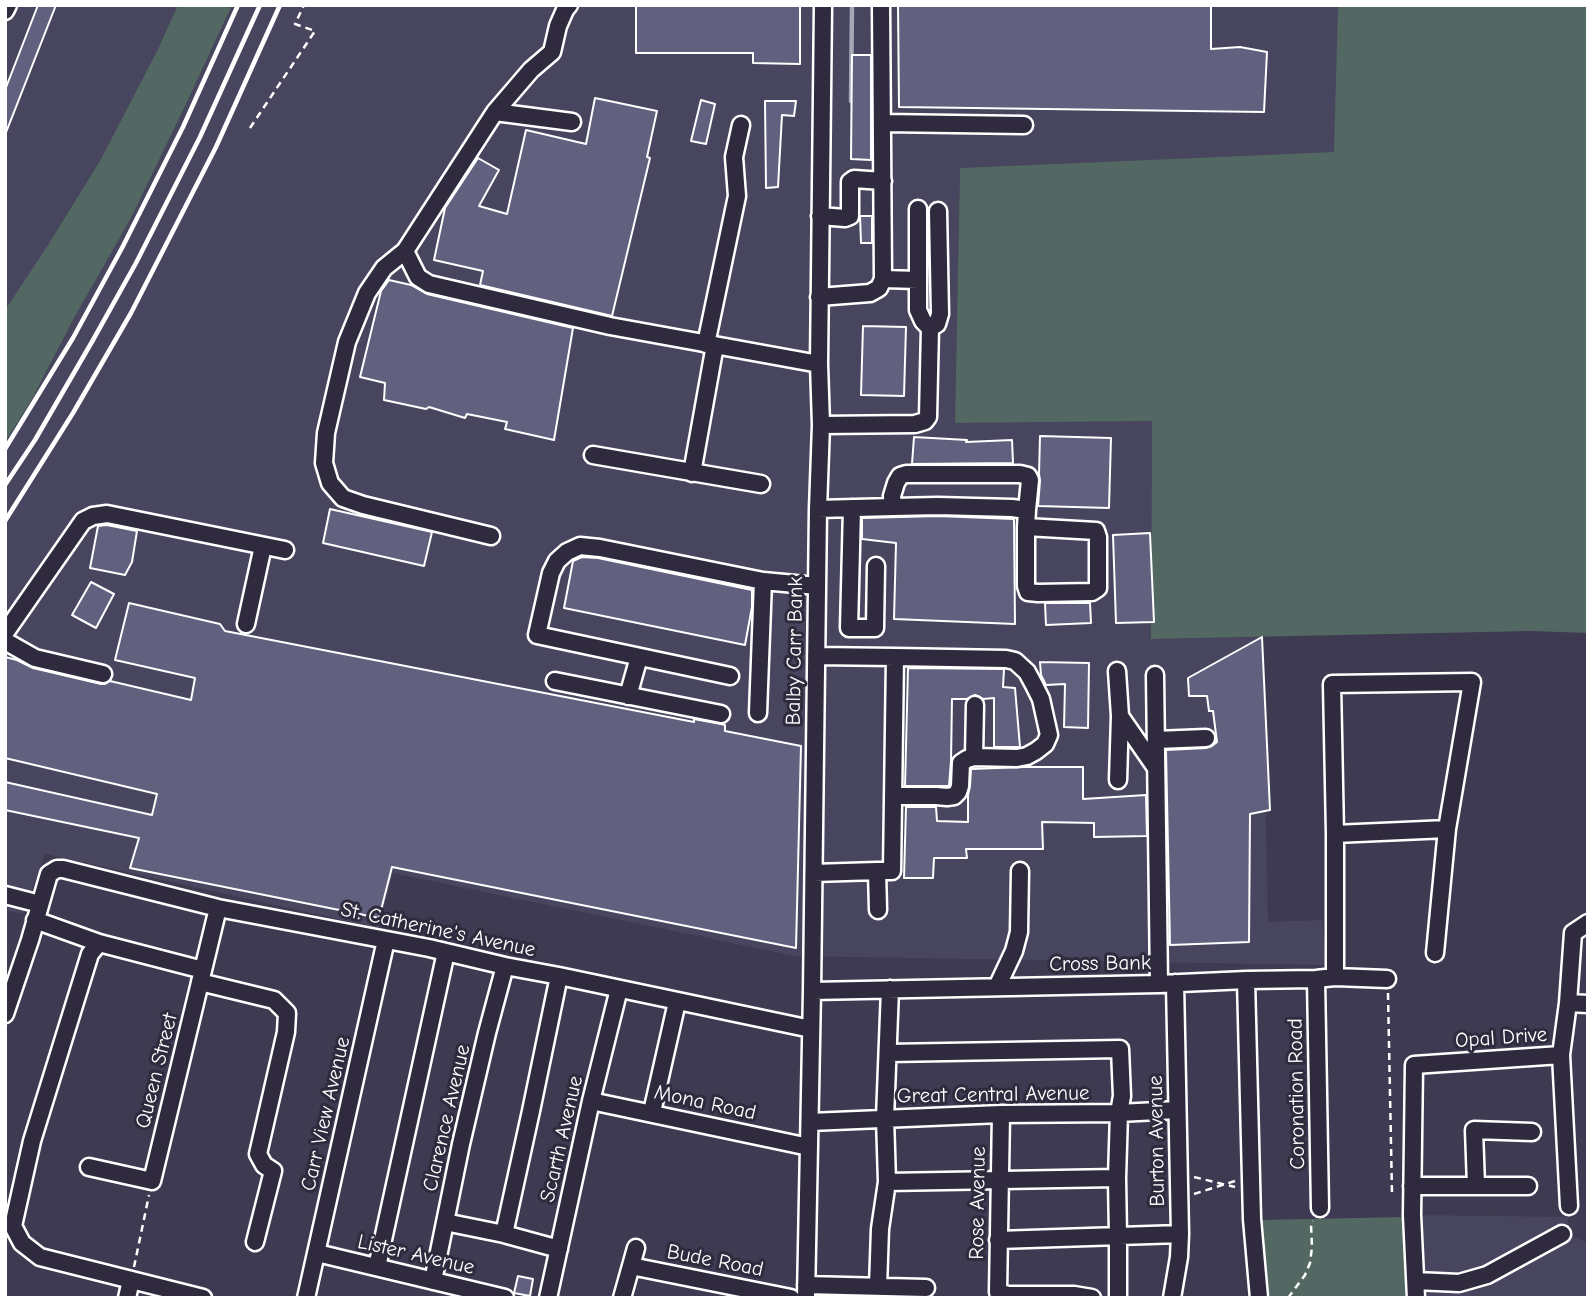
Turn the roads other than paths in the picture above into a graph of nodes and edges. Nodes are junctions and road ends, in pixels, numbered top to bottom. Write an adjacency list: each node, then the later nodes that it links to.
1 (8, 5): 5 (street)
2 (569, 5): 6 (street)
3 (823, 5): 14 (street, Balby Carr Bank)
4 (881, 5): 8 (street)
5 (5, 11)
6 (495, 112): 7 (street); 15 (street)
7 (572, 122)
8 (883, 123): 10 (street); 11 (street)
9 (741, 125): 20 (street)
10 (1024, 125)
11 (883, 181): 14 (street); 16 (street)
12 (918, 209): 17 (street)
13 (938, 211): 19 (street)
14 (820, 216): 18 (street, Balby Carr Bank)
15 (405, 251): 20 (street); 31 (street)
16 (883, 279): 17 (street); 18 (street)
17 (918, 280): 19 (street)
18 (819, 297): 21 (street, Balby Carr Bank)
19 (930, 328): 22 (street)
20 (710, 344): 21 (street); 24 (street)
21 (819, 364): 22 (street, Balby Carr Bank)
22 (821, 425): 28 (street, Balby Carr Bank)
23 (593, 455): 24 (street)
24 (692, 473): 25 (street)
25 (761, 484)
26 (892, 507): 27 (street); 29 (street); 29 (street)
27 (852, 508): 28 (street); 34 (street)
28 (818, 509): 36 (street, Balby Carr Bank)
29 (1027, 510): 30 (street)
30 (1026, 527): 30 (street)
31 (491, 536)
32 (263, 546): 33 (street); 37 (street); 38 (street)
33 (285, 550)
34 (876, 566)
35 (763, 581): 36 (street); 41 (street); 50 (street)
36 (817, 586): 40 (street, Balby Carr Bank)
37 (246, 624)
38 (5, 633)
39 (5, 640): 44 (street)
40 (816, 656): 42 (street); 63 (street, Balby Carr Bank)
41 (639, 657): 46 (street); 48 (street)
42 (895, 657): 55 (street); 58 (street)
43 (1117, 671): 52 (street)
44 (103, 674)
45 (1155, 675): 54 (street, Burton Avenue)
46 (730, 676)
47 (555, 681): 48 (street)
48 (628, 696): 51 (street)
49 (975, 705): 55 (street)
50 (758, 713)
51 (721, 714)
52 (1120, 716): 56 (street); 57 (street)
53 (1206, 738): 54 (street)
54 (1156, 740): 56 (street, Burton Avenue)
55 (974, 757): 58 (street)
56 (1156, 768): 81 (street, Burton Avenue)
57 (1118, 779)
58 (893, 796): 61 (street)
59 (1447, 829): 60 (street); 60 (street); 73 (street)
60 (1335, 834): 77 (street)
61 (877, 871): 63 (street); 67 (street)
62 (1020, 871): 82 (street)
63 (814, 873): 85 (street, Balby Carr Bank)
64 (5, 895): 65 (street)
65 (40, 904): 66 (street, St. Catherine's Avenue); 68 (street)
66 (218, 908): 70 (street, St. Catherine's Avenue); 75 (street, Queen Street)
67 (878, 910)
68 (35, 920): 71 (street); 89 (street)
69 (1588, 923): 87 (street)
70 (386, 940): 72 (street, St. Catherine's Avenue); 120 (street, Carr View Avenue)
71 (99, 943): 75 (street); 123 (street)
72 (446, 952): 74 (street, St. Catherine's Avenue); 122 (street)
73 (1435, 953)
74 (505, 966): 76 (street, St. Catherine's Avenue); 111 (street, Clarence Avenue)
75 (202, 976): 102 (street, Queen Street); 117 (street)
76 (559, 976): 83 (street, St. Catherine's Avenue); 112 (street)
77 (1335, 977): 78 (street, Cross Bank); 79 (street, Cross Bank)
78 (1316, 979): 80 (street, Cross Bank); 110 (street, Coronation Road)
79 (1387, 979)
80 (1246, 980): 81 (street, Cross Bank); 140 (street)
81 (1167, 983): 82 (street, Cross Bank); 94 (street, Burton Avenue)
82 (997, 987): 84 (street, Cross Bank)
83 (619, 989): 86 (street, St. Catherine's Avenue); 93 (street, Scarth Avenue)
84 (890, 989): 85 (street, Cross Bank); 91 (street)
85 (813, 991): 90 (street, Balby Carr Bank)
86 (677, 1002): 90 (street, St. Catherine's Avenue); 95 (street)
87 (1568, 1003): 88 (street); 92 (street)
88 (1588, 1004)
89 (5, 1014)
90 (810, 1029): 99 (street, Balby Carr Bank)
91 (888, 1053): 96 (street); 98 (street)
92 (1560, 1055): 106 (street, Opal Drive); 109 (street, Opal Drive)
93 (591, 1101): 95 (street, Mona Road); 119 (street, Scarth Avenue)
94 (1177, 1110): 96 (street, Great Central Avenue); 113 (street, Burton Avenue)
95 (652, 1112): 101 (street, Mona Road)
96 (1119, 1113): 97 (street, Great Central Avenue); 103 (street)
97 (1001, 1114): 98 (street, Great Central Avenue); 104 (street, Rose Avenue)
98 (886, 1118): 99 (street, Great Central Avenue); 105 (street)
99 (810, 1122): 101 (street, Balby Carr Bank)
100 (1532, 1132): 107 (street)
101 (809, 1147): 128 (street, Balby Carr Bank)
102 (89, 1167)
103 (1116, 1178): 104 (street); 115 (street)
104 (1000, 1181): 105 (street); 116 (street, Rose Avenue)
105 (887, 1182): 125 (street)
106 (1412, 1186): 107 (street); 127 (street, Opal Drive)
107 (1476, 1186): 108 (street)
108 (1528, 1186)
109 (1570, 1206)
110 (1320, 1208)
111 (445, 1222): 112 (street); 124 (street, Clarence Avenue)
112 (504, 1234): 119 (street)
113 (1180, 1234): 115 (street); 139 (street, Burton Avenue)
114 (1562, 1234): 127 (street)
115 (1118, 1236): 116 (street); 138 (street)
116 (998, 1240): 129 (street, Rose Avenue)
117 (255, 1242)
118 (635, 1248): 121 (street)
119 (559, 1249): 134 (street, Scarth Avenue)
120 (317, 1253): 122 (street, Lister Avenue); 132 (street, Carr View Avenue)
121 (631, 1266): 135 (street); 136 (street, Bude Road)
122 (377, 1267): 124 (street, Lister Avenue)
123 (131, 1280): 130 (street); 131 (street)
124 (432, 1281): 133 (street, Lister Avenue)
125 (878, 1287): 126 (street); 128 (street)
126 (926, 1288)
127 (1416, 1290)
128 (806, 1291)
129 (1072, 1296): 137 (street)
130 (127, 1298)
131 (203, 1298)
132 (306, 1298)
133 (505, 1298)
134 (548, 1298)
135 (622, 1298)
136 (790, 1298)
137 (1092, 1298)
138 (1118, 1298)
139 (1172, 1298)
140 (1259, 1298)

